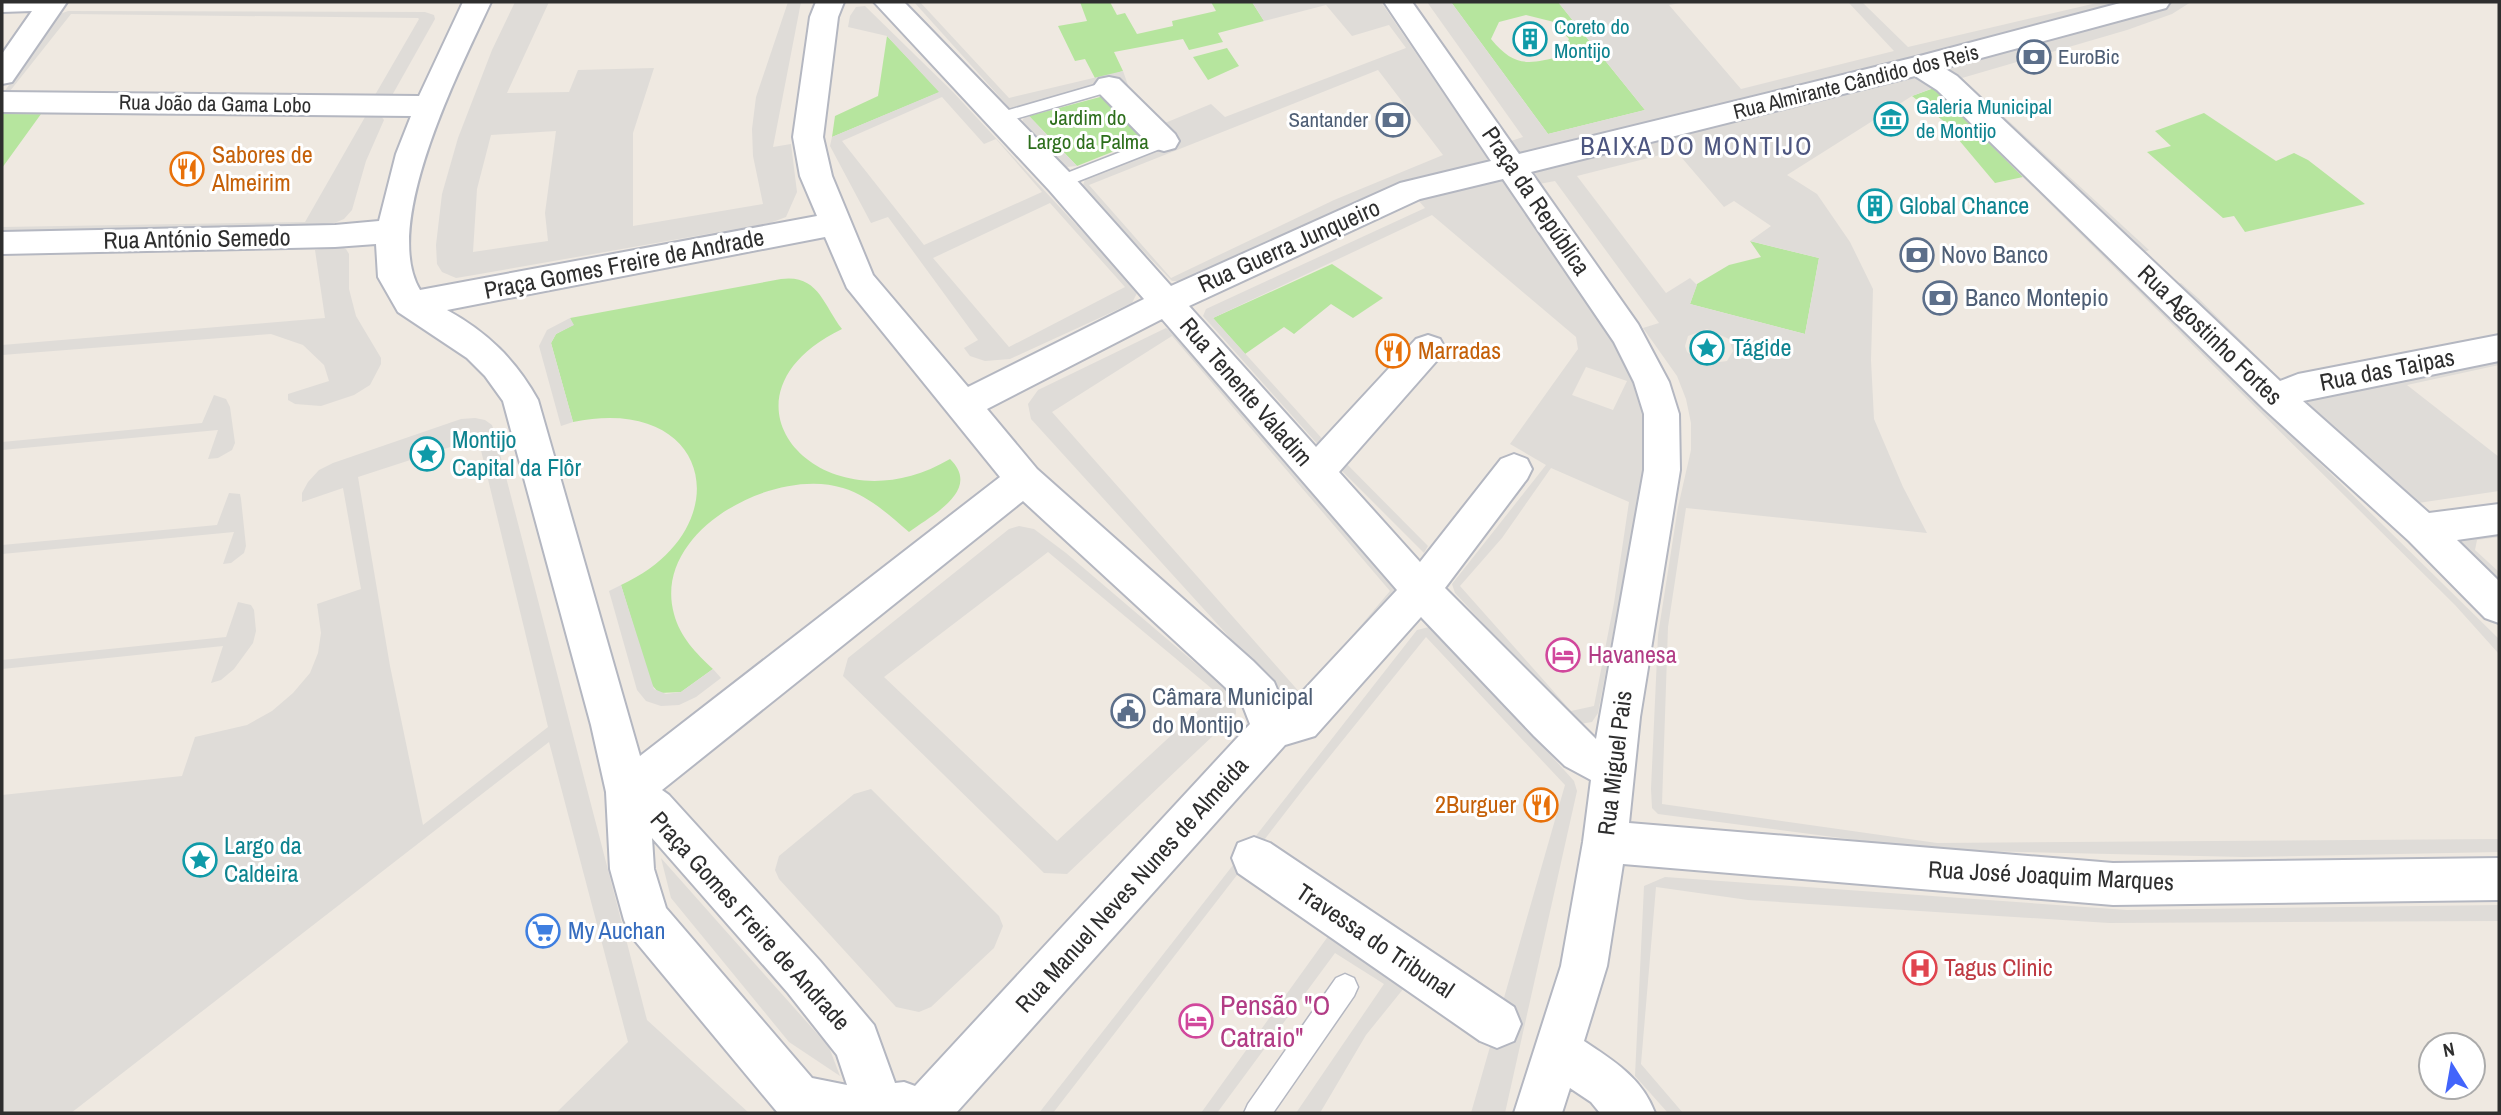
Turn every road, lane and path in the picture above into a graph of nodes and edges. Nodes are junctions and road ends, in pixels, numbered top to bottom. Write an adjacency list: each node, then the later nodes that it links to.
1 (40, 2): 8 (street)
2 (52, 2): 10 (street)
3 (477, 2): 13 (street, Praça Gomes Freire de Andrade)
4 (830, 2): 18 (street)
5 (888, 2): 14 (street, Rua Tenente Valadim)
6 (1398, 2): 16 (street, Praça da República)
7 (2156, 2): 9 (street, Rua Almirante Cândido dos Reis)
8 (2, 4)
9 (1919, 66): 16 (street, Rua Almirante Cândido dos Reis); 25 (street, Rua Agostinho Fortes)
10 (2, 75)
11 (1109, 86): 14 (lane); 15 (street)
12 (2, 102): 13 (street, Rua João da Gama Lobo)
13 (428, 106): 19 (street, Praça Gomes Freire de Andrade)
14 (1001, 118): 17 (street, Rua Tenente Valadim)
15 (1164, 141): 17 (lane)
16 (1514, 167): 21 (street, Rua Guerra Junqueiro); 27 (street, Praça da República)
17 (1060, 182): 21 (street, Rua Tenente Valadim)
18 (835, 225): 22 (street, Praça Gomes Freire de Andrade); 26 (street)
19 (393, 231): 20 (street, Rua António Semedo); 22 (street, Praça Gomes Freire de Andrade)
20 (2, 243)
21 (1166, 302): 26 (street, Rua Guerra Junqueiro); 29 (street, Rua Tenente Valadim)
22 (413, 304): 37 (street, Praça Gomes Freire de Andrade)
23 (1428, 348): 29 (street)
24 (2499, 348): 25 (street, Rua das Taipas)
25 (2277, 399): 32 (street, Rua Agostinho Fortes)
26 (961, 406): 30 (street)
27 (1662, 408): 36 (street, Rua Miguel Pais)
28 (1514, 469): 33 (street, Rua Manuel Neves Nunes de Almeida)
29 (1316, 472): 33 (street, Rua Tenente Valadim)
30 (1024, 479): 35 (street); 37 (street, Praça Gomes Freire de Andrade)
31 (2499, 519): 32 (street)
32 (2422, 530): 34 (street, Rua Agostinho Fortes)
33 (1420, 590): 35 (street, Rua Manuel Neves Nunes de Almeida); 36 (street, Rua Tenente Valadim)
34 (2499, 606)
35 (1273, 729): 45 (street, Rua Manuel Neves Nunes de Almeida)
36 (1613, 771): 38 (street, Rua Miguel Pais)
37 (627, 792): 44 (street, Praça Gomes Freire de Andrade); 45 (street, Praça Gomes Freire de Andrade)
38 (1605, 842): 40 (street, Rua José Joaquim Marques); 43 (street, Rua Miguel Pais)
39 (1254, 858): 42 (street, Travessa do Tribunal)
40 (2499, 879)
41 (1345, 988): 46 (lane)
42 (1497, 1024)
43 (1559, 1052): 47 (street, Rua Miguel Pais); 48 (street)
44 (801, 1106): 45 (street, Praça Gomes Freire de Andrade)
45 (907, 1106)
46 (1257, 1113)
47 (1538, 1113)
48 (1631, 1113)

